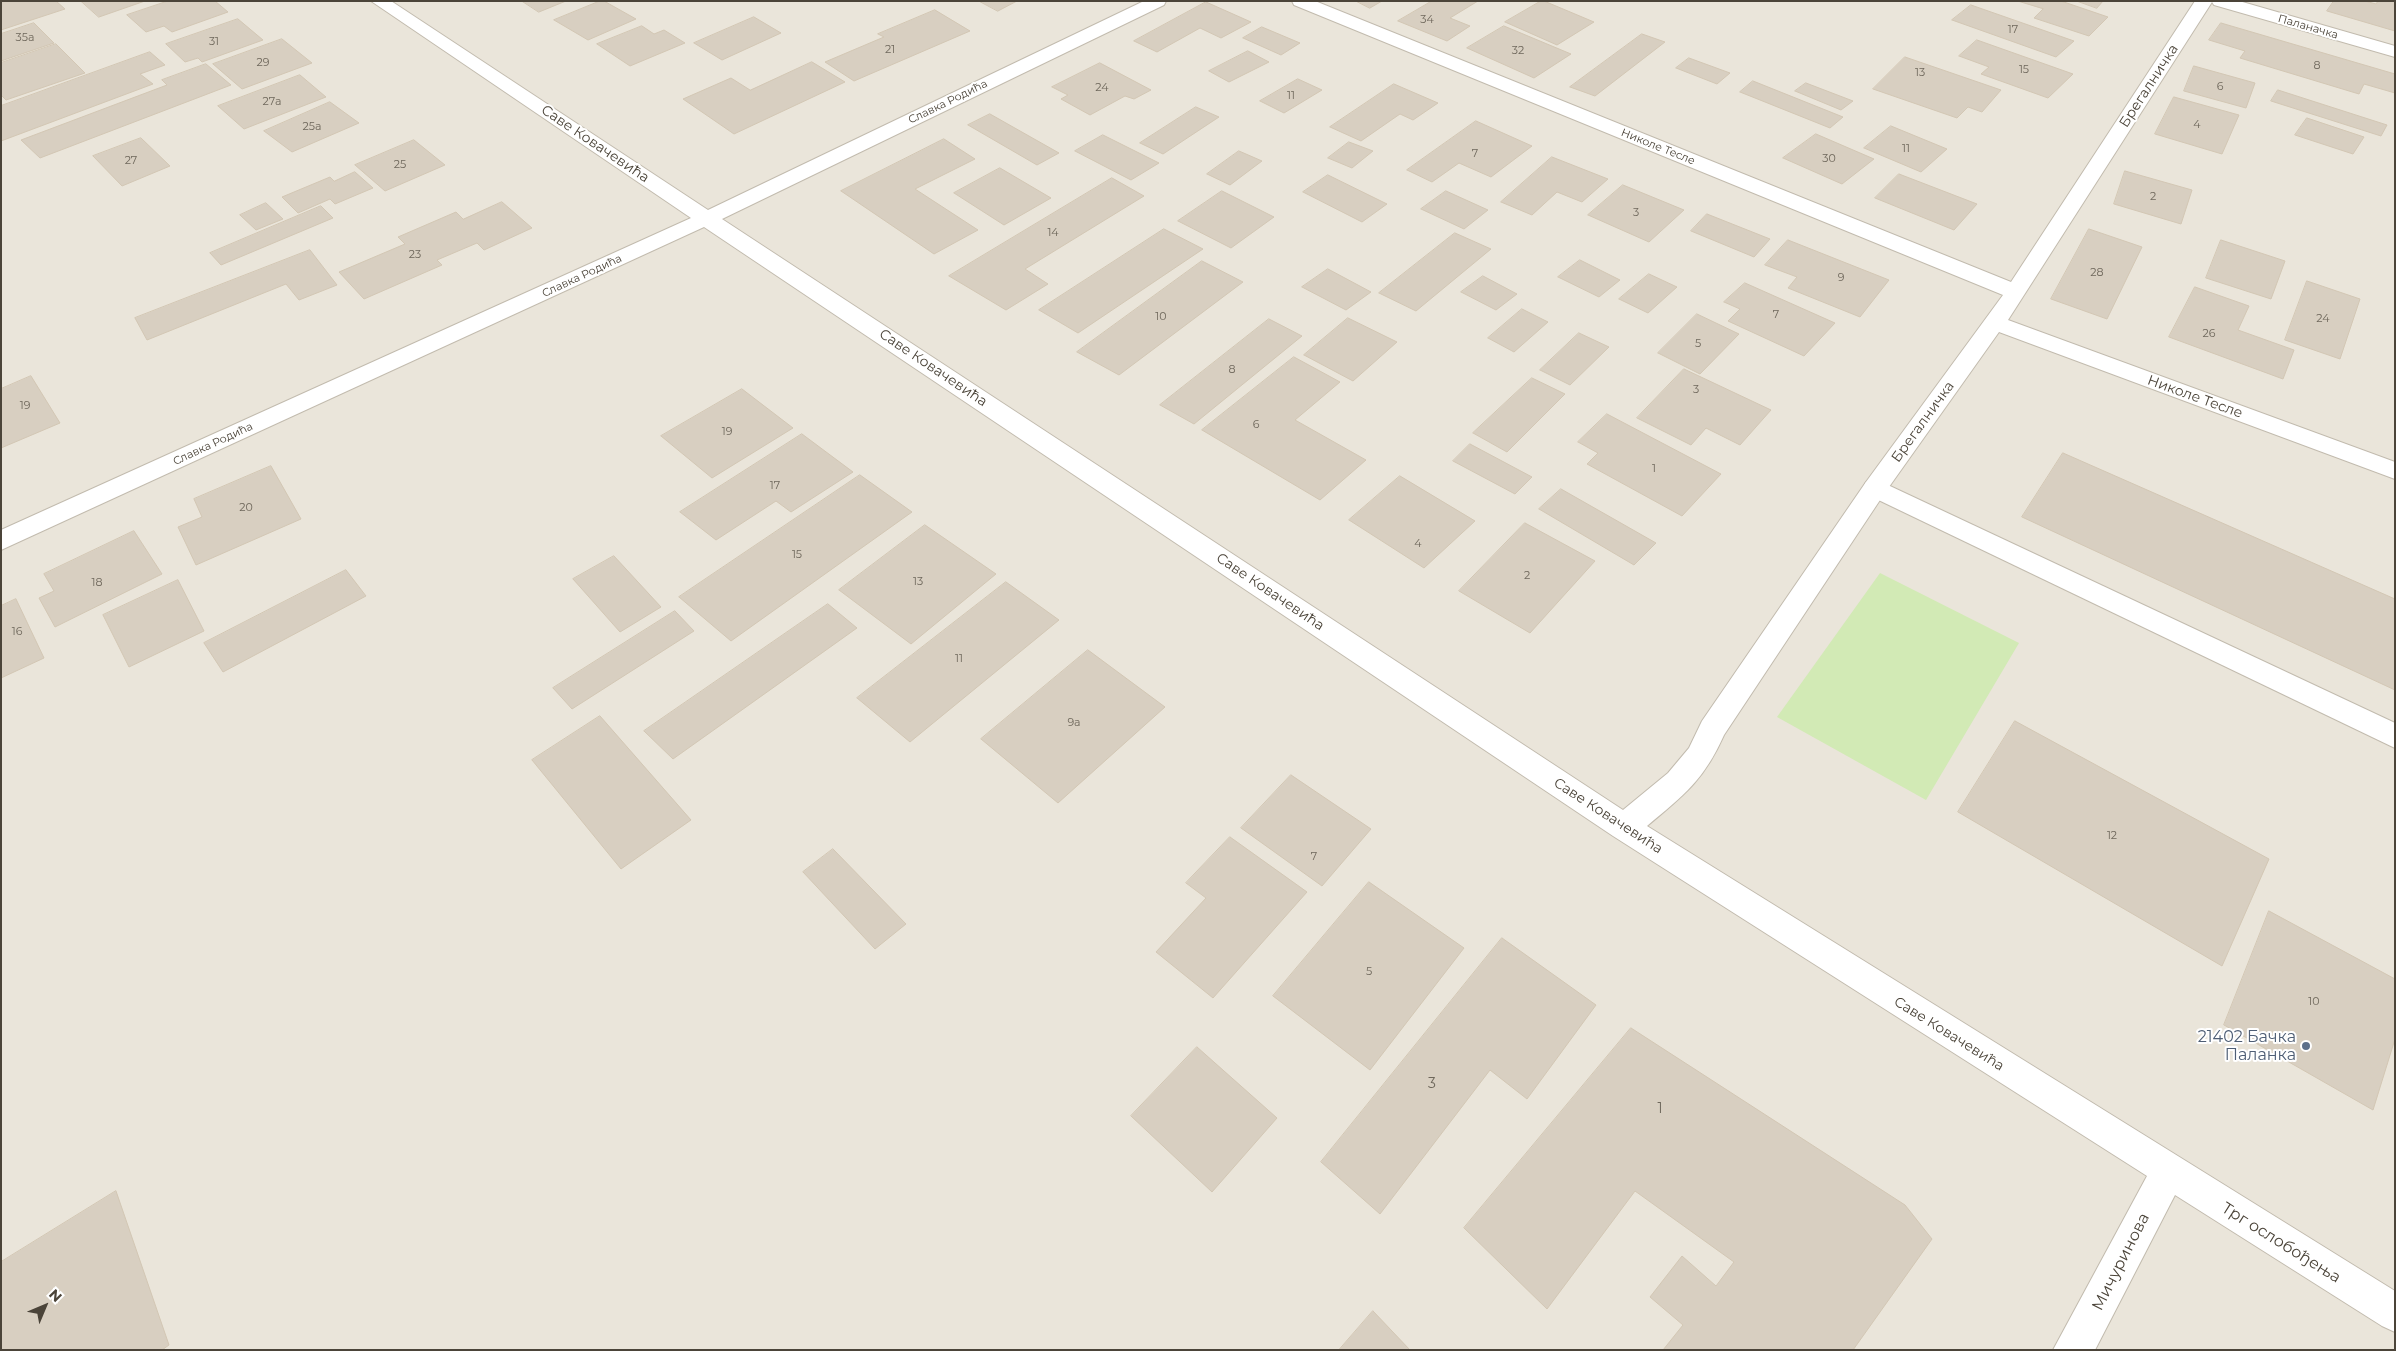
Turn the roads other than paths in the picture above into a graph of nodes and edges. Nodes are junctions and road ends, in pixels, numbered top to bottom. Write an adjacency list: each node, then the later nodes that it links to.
1 (379, 1): 7 (street, Саве Ковачевића)
2 (1158, 1): 7 (street, Славка Родића)
3 (1300, 1): 8 (street, Николе Тесле)
4 (2204, 1): 8 (street, Брегалничка)
5 (2220, 1): 6 (street, Паланачка)
6 (2395, 52)
7 (705, 218): 12 (street, Славка Родића); 14 (street, Саве Ковачевића)
8 (2015, 292): 9 (street, Брегалничка)
9 (1995, 323): 10 (street, Николе Тесле); 11 (street, Брегалничка)
10 (2395, 471)
11 (1875, 488): 13 (street); 14 (street, Брегалничка)
12 (1, 541)
13 (2395, 736)
14 (1624, 827): 15 (street, Саве Ковачевића)
15 (2168, 1172): 16 (street, Трг ослобођења); 17 (street, Мичуринова)
16 (2395, 1313)
17 (2072, 1350)

